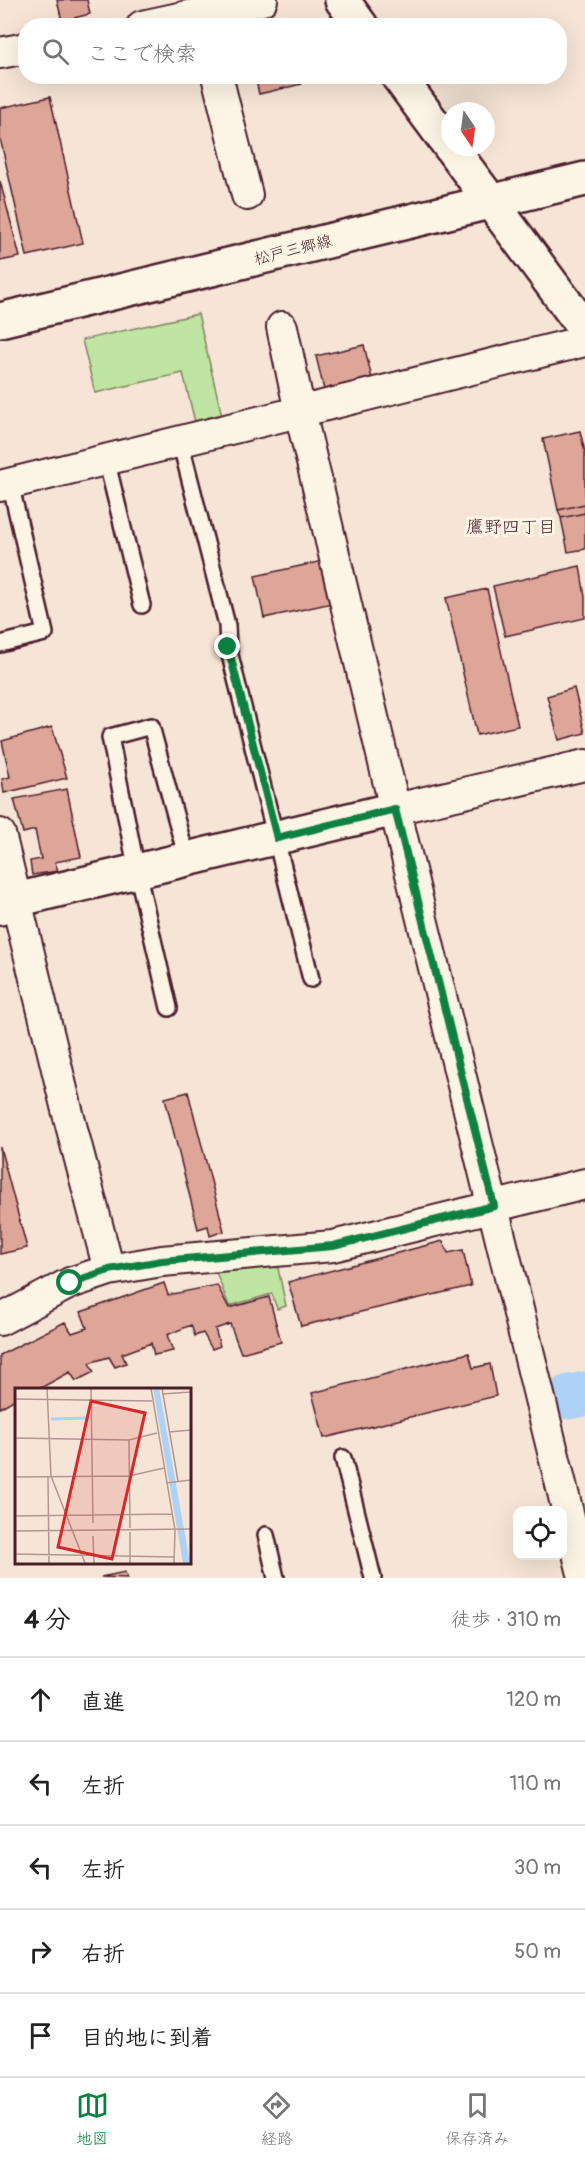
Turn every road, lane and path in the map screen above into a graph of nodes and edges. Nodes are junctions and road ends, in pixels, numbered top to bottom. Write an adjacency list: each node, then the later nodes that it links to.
1 (262, 0): 3 (street)
2 (342, 0): 5 (street)
3 (201, 13): 4 (street)
4 (178, 18)
5 (355, 18)
6 (18, 50): 7 (street)
7 (0, 53)
8 (219, 84): 11 (street)
9 (404, 84): 12 (street)
10 (585, 179): 12 (street, 松戸三郷線)
11 (247, 195)
12 (490, 202): 13 (street, 松戸三郷線); 15 (street)
13 (0, 320)
14 (282, 327): 17 (street)
15 (585, 329)
16 (585, 341): 17 (street)
17 (300, 412): 18 (street); 24 (street)
18 (180, 441): 19 (street); 26 (lane)
19 (106, 459): 20 (street); 21 (lane)
20 (5, 484): 22 (lane)
21 (142, 605)
22 (0, 644)
23 (585, 765): 24 (street)
24 (395, 809): 26 (street); 33 (street)
25 (0, 834): 29 (street)
26 (277, 838): 27 (street); 30 (lane)
27 (187, 859): 28 (street); 28 (lane)
28 (137, 871): 29 (street); 31 (lane)
29 (8, 904): 34 (street)
30 (311, 979)
31 (169, 1008)
32 (585, 1184): 33 (street)
33 (494, 1206): 34 (street); 40 (street)
34 (109, 1270): 35 (street)
35 (0, 1320)
36 (343, 1458): 39 (lane)
37 (266, 1534): 38 (lane)
38 (276, 1578)
39 (373, 1578)
40 (584, 1578)

